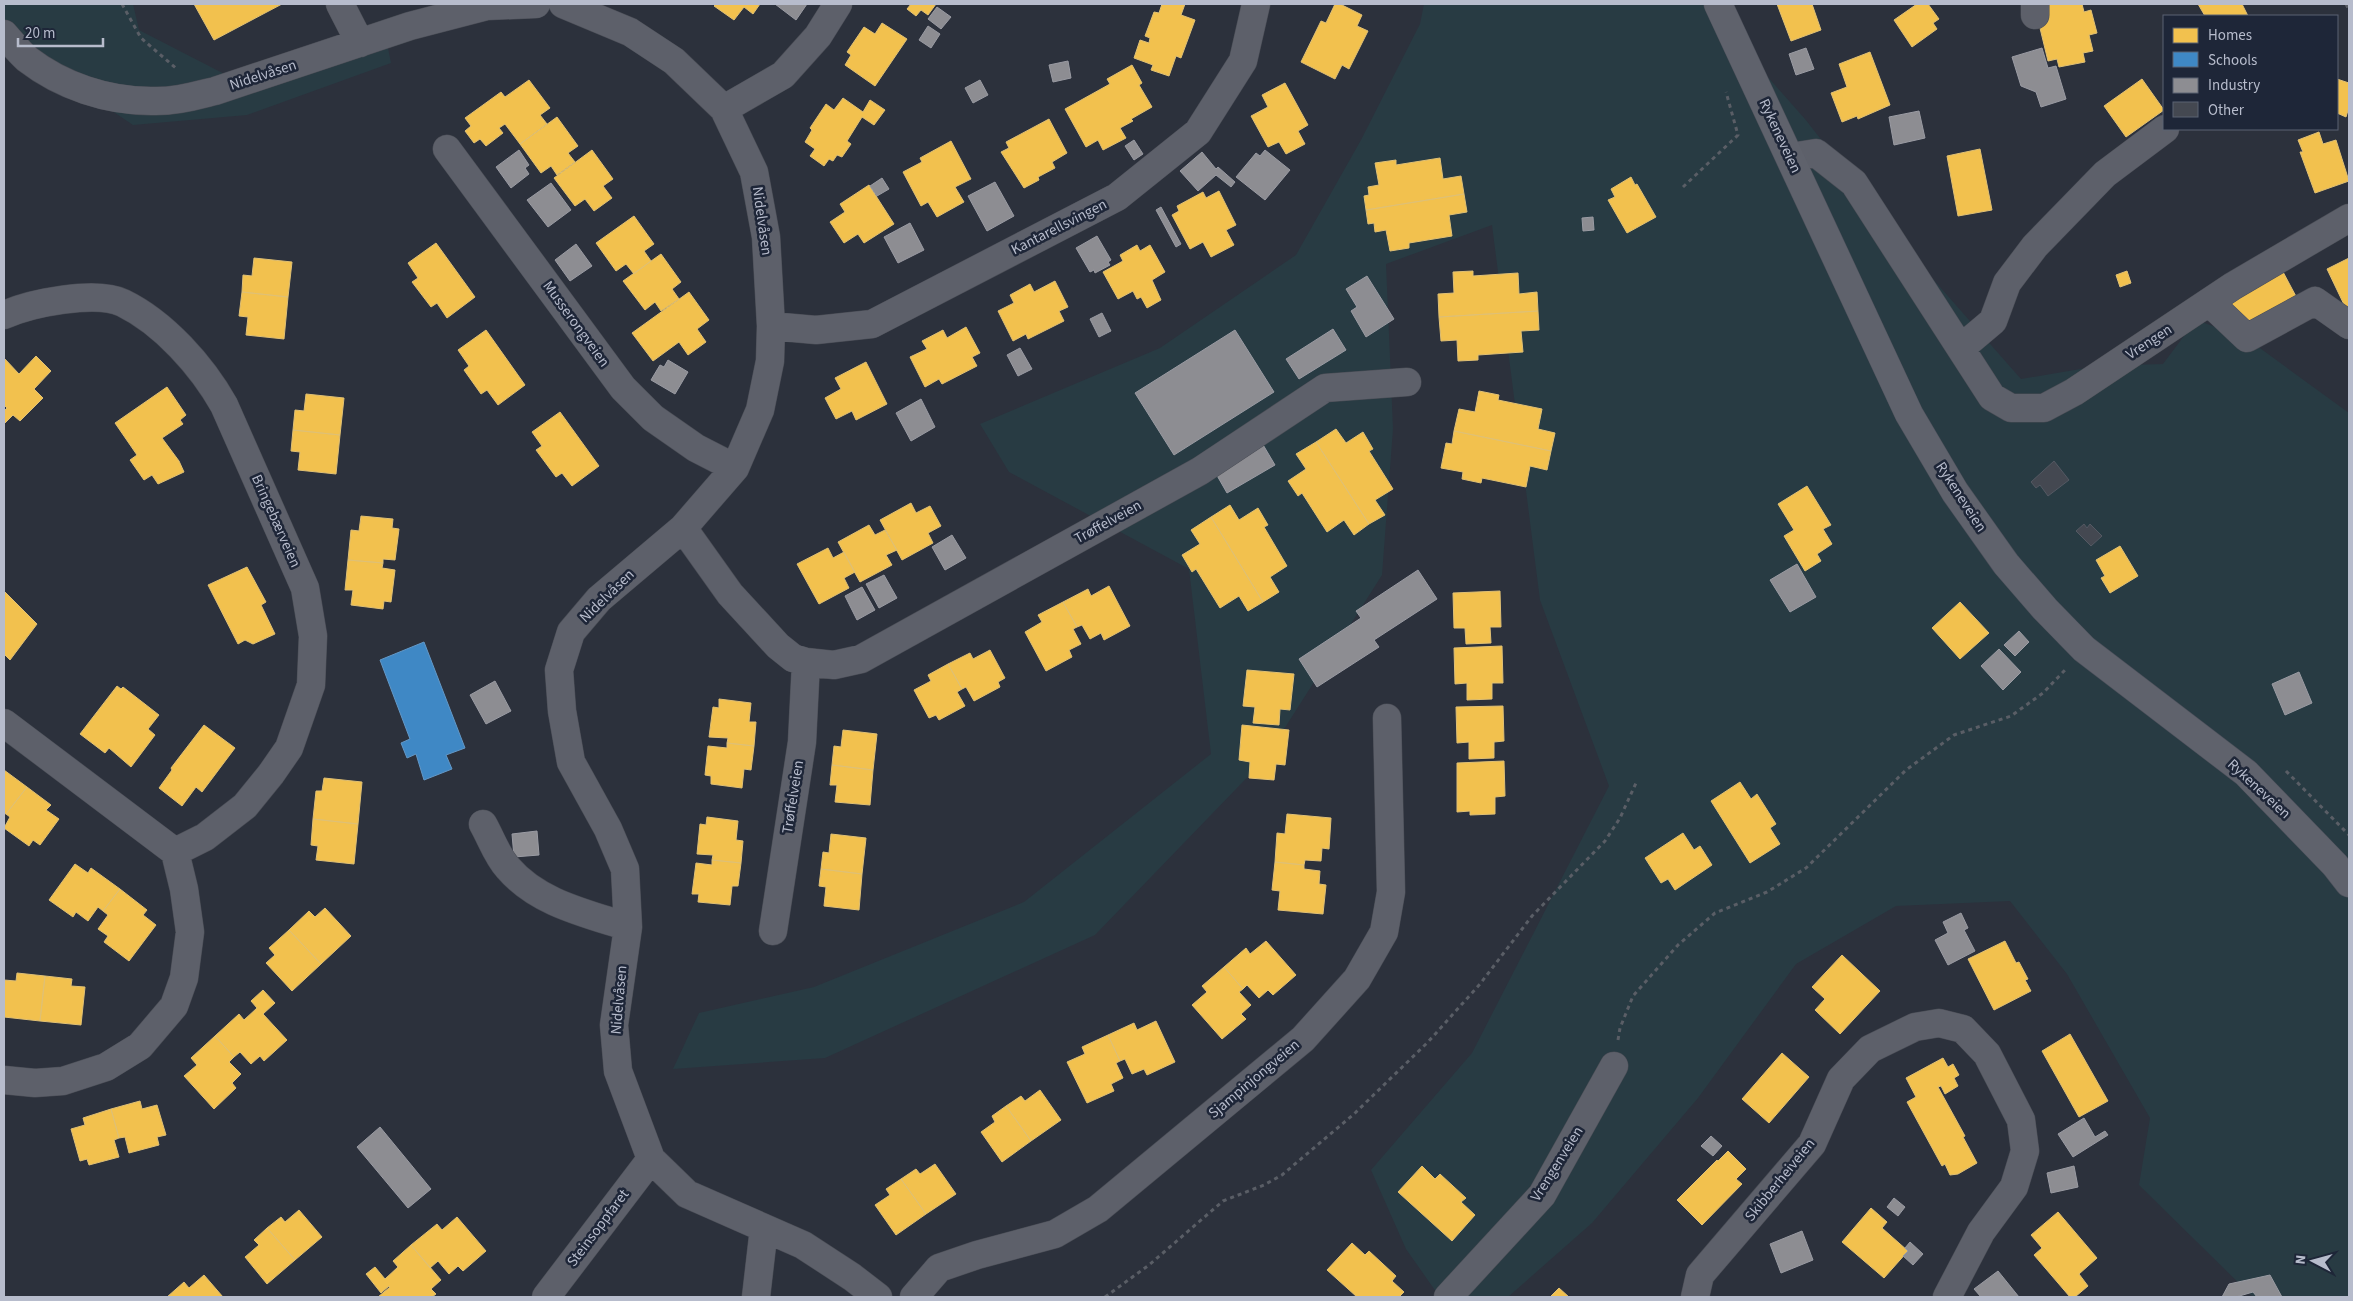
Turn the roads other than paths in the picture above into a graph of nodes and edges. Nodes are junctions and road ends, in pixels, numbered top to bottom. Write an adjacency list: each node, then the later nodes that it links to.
1 (340, 4): 8 (street)
2 (536, 4): 8 (street, Nidelvåsen)
3 (563, 4): 9 (street, Nidelvåsen)
4 (838, 4): 9 (street)
5 (1256, 4): 16 (street, Kantarellsvingen)
6 (1718, 4): 12 (main road, Rykeneveien)
7 (4, 34): 8 (street, Nidelvåsen)
8 (360, 43)
9 (724, 109): 16 (street, Nidelvåsen)
10 (2164, 130): 18 (street)
11 (447, 149): 20 (street, Musserongveien)
12 (1791, 157): 18 (street, Vrengen); 27 (main road, Rykeneveien)
13 (2349, 218): 14 (street, Vrengen)
14 (2209, 302): 17 (street); 18 (street, Vrengen)
15 (4, 315): 26 (street, Bringebærveien)
16 (771, 326): 20 (street, Nidelvåsen)
17 (2349, 326)
18 (1961, 348)
19 (1407, 382): 22 (street, Trøffelveien)
20 (735, 468): 21 (street, Nidelvåsen)
21 (683, 528): 22 (street, Trøffelveien); 28 (street, Nidelvåsen)
22 (806, 662): 29 (street, Trøffelveien)
23 (1387, 718): 37 (street, Sjampinjongveien)
24 (4, 723): 26 (street)
25 (483, 824): 28 (street)
26 (175, 852): 31 (street)
27 (2349, 883)
28 (628, 927): 32 (street, Nidelvåsen)
29 (773, 931)
30 (1614, 1066): 38 (street, Vrengenveien)
31 (4, 1080)
32 (651, 1159): 33 (street, Nidelvåsen); 34 (street, Steinsoppfaret)
33 (764, 1228): 35 (street); 36 (street, Nidelvåsen)
34 (546, 1297)
35 (756, 1297)
36 (878, 1297)
37 (914, 1297)
38 (1448, 1297)
39 (1695, 1297): 40 (street, Skibberheiveien)
40 (1947, 1297)

